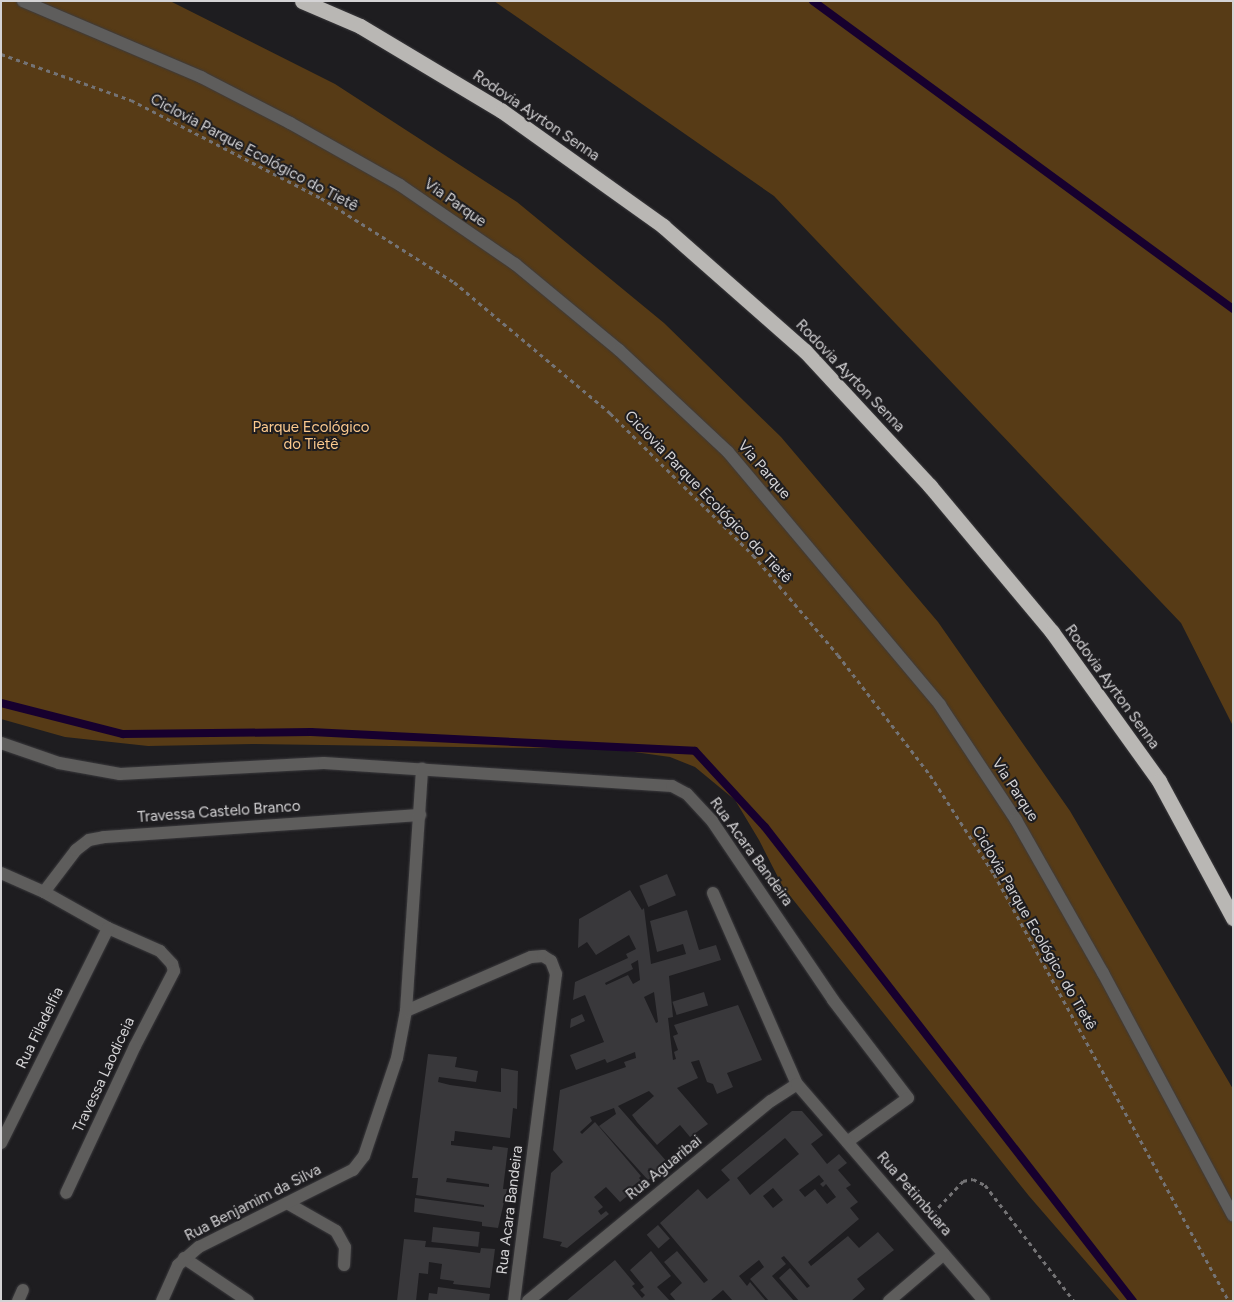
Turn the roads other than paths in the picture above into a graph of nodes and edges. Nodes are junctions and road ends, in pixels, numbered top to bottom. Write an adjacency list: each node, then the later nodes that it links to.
1 (23, 1): 17 (street, Via Parque)
2 (302, 1): 9 (highway, Rodovia Ayrton Senna)
3 (1, 743): 4 (street, Rua Acara Bandeira)
4 (422, 769): 5 (street); 13 (street, Rua Acara Bandeira)
5 (420, 815): 7 (street, Travessa Castelo Branco); 11 (street)
6 (1, 873): 7 (street)
7 (44, 892): 10 (street)
8 (713, 893): 12 (street)
9 (1233, 918)
10 (108, 928): 14 (street, Rua Filadelfia); 15 (street, Travessa Laodiceia)
11 (406, 1011): 16 (street, Rua Benjamim da Silva); 23 (street, Rua Acara Bandeira)
12 (797, 1084): 13 (street, Rua Petimbuara); 24 (street, Rua Aguaribai)
13 (847, 1142): 18 (street, Rua Petimbuara)
14 (1, 1143)
15 (66, 1193)
16 (288, 1203): 19 (street, Rua Benjamim da Silva); 20 (street)
17 (1233, 1215)
18 (944, 1254): 25 (street); 26 (street, Rua Petimbuara)
19 (184, 1258): 21 (street, Rua Benjamim da Silva); 22 (street)
20 (344, 1265)
21 (162, 1301)
22 (248, 1301)
23 (514, 1301)
24 (528, 1301)
25 (889, 1301)
26 (984, 1301)

